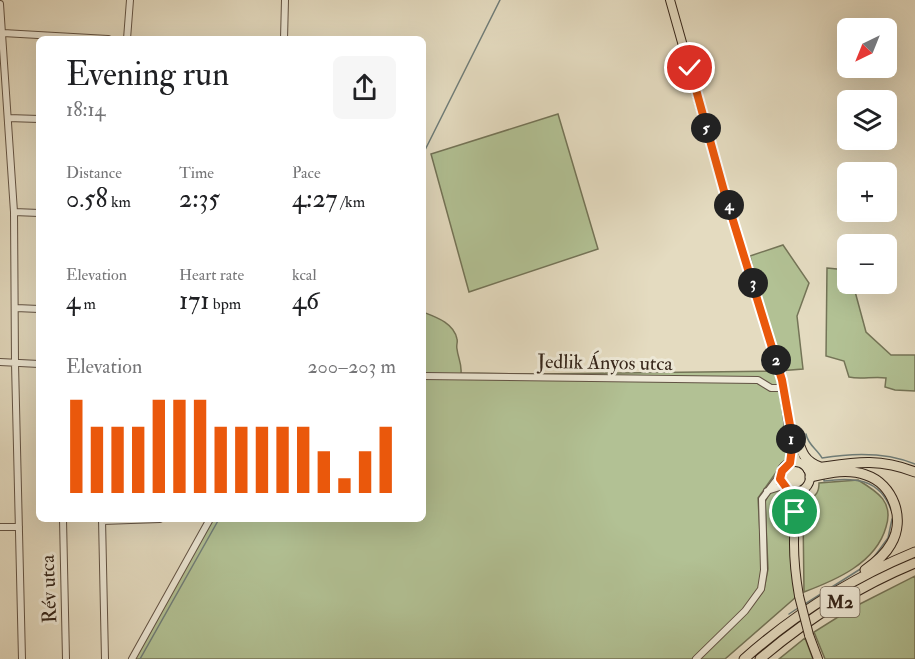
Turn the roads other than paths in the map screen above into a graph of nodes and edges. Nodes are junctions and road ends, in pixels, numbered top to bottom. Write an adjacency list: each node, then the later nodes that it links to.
1 (130, 0): 7 (street)
2 (285, 0): 8 (street)
3 (670, 0): 19 (main road)
4 (0, 4): 5 (street, Rév utca)
5 (3, 33): 6 (street); 9 (street, Rév utca)
6 (56, 36)
7 (127, 36)
8 (284, 36)
9 (8, 118): 10 (street); 11 (street, Rév utca)
10 (36, 119)
11 (14, 212): 12 (street); 13 (street, Rév utca)
12 (36, 213)
13 (16, 308): 14 (street); 16 (street, Rév utca)
14 (36, 309)
15 (0, 362): 16 (street)
16 (15, 363): 17 (street); 34 (street, Rév utca)
17 (36, 364)
18 (426, 376): 19 (street, Jedlik Ányos utca)
19 (784, 388): 20 (main road)
20 (790, 429): 21 (main road); 22 (highway)
21 (794, 463): 24 (main road); 25 (main road)
22 (820, 467): 23 (highway); 24 (highway)
23 (915, 472)
24 (809, 473): 27 (main road); 37 (highway)
25 (781, 474): 26 (main road); 28 (street)
26 (786, 488): 27 (main road); 28 (street); 29 (main road)
27 (801, 491): 29 (main road)
28 (766, 492): 43 (street)
29 (795, 512): 47 (main road, bridge)
30 (63, 522): 40 (street, Rév utca)
31 (102, 522): 41 (street)
32 (208, 522): 42 (street)
33 (0, 527): 34 (street)
34 (19, 527): 39 (street, Rév utca)
35 (915, 552): 37 (highway, M2)
36 (915, 563): 38 (highway, M2)
37 (848, 585): 44 (highway, M2)
38 (783, 640): 45 (highway, M2); 46 (highway)
39 (22, 659)
40 (66, 659)
41 (105, 659)
42 (132, 659)
43 (696, 659)
44 (744, 659)
45 (760, 659)
46 (767, 659)
47 (818, 659)

